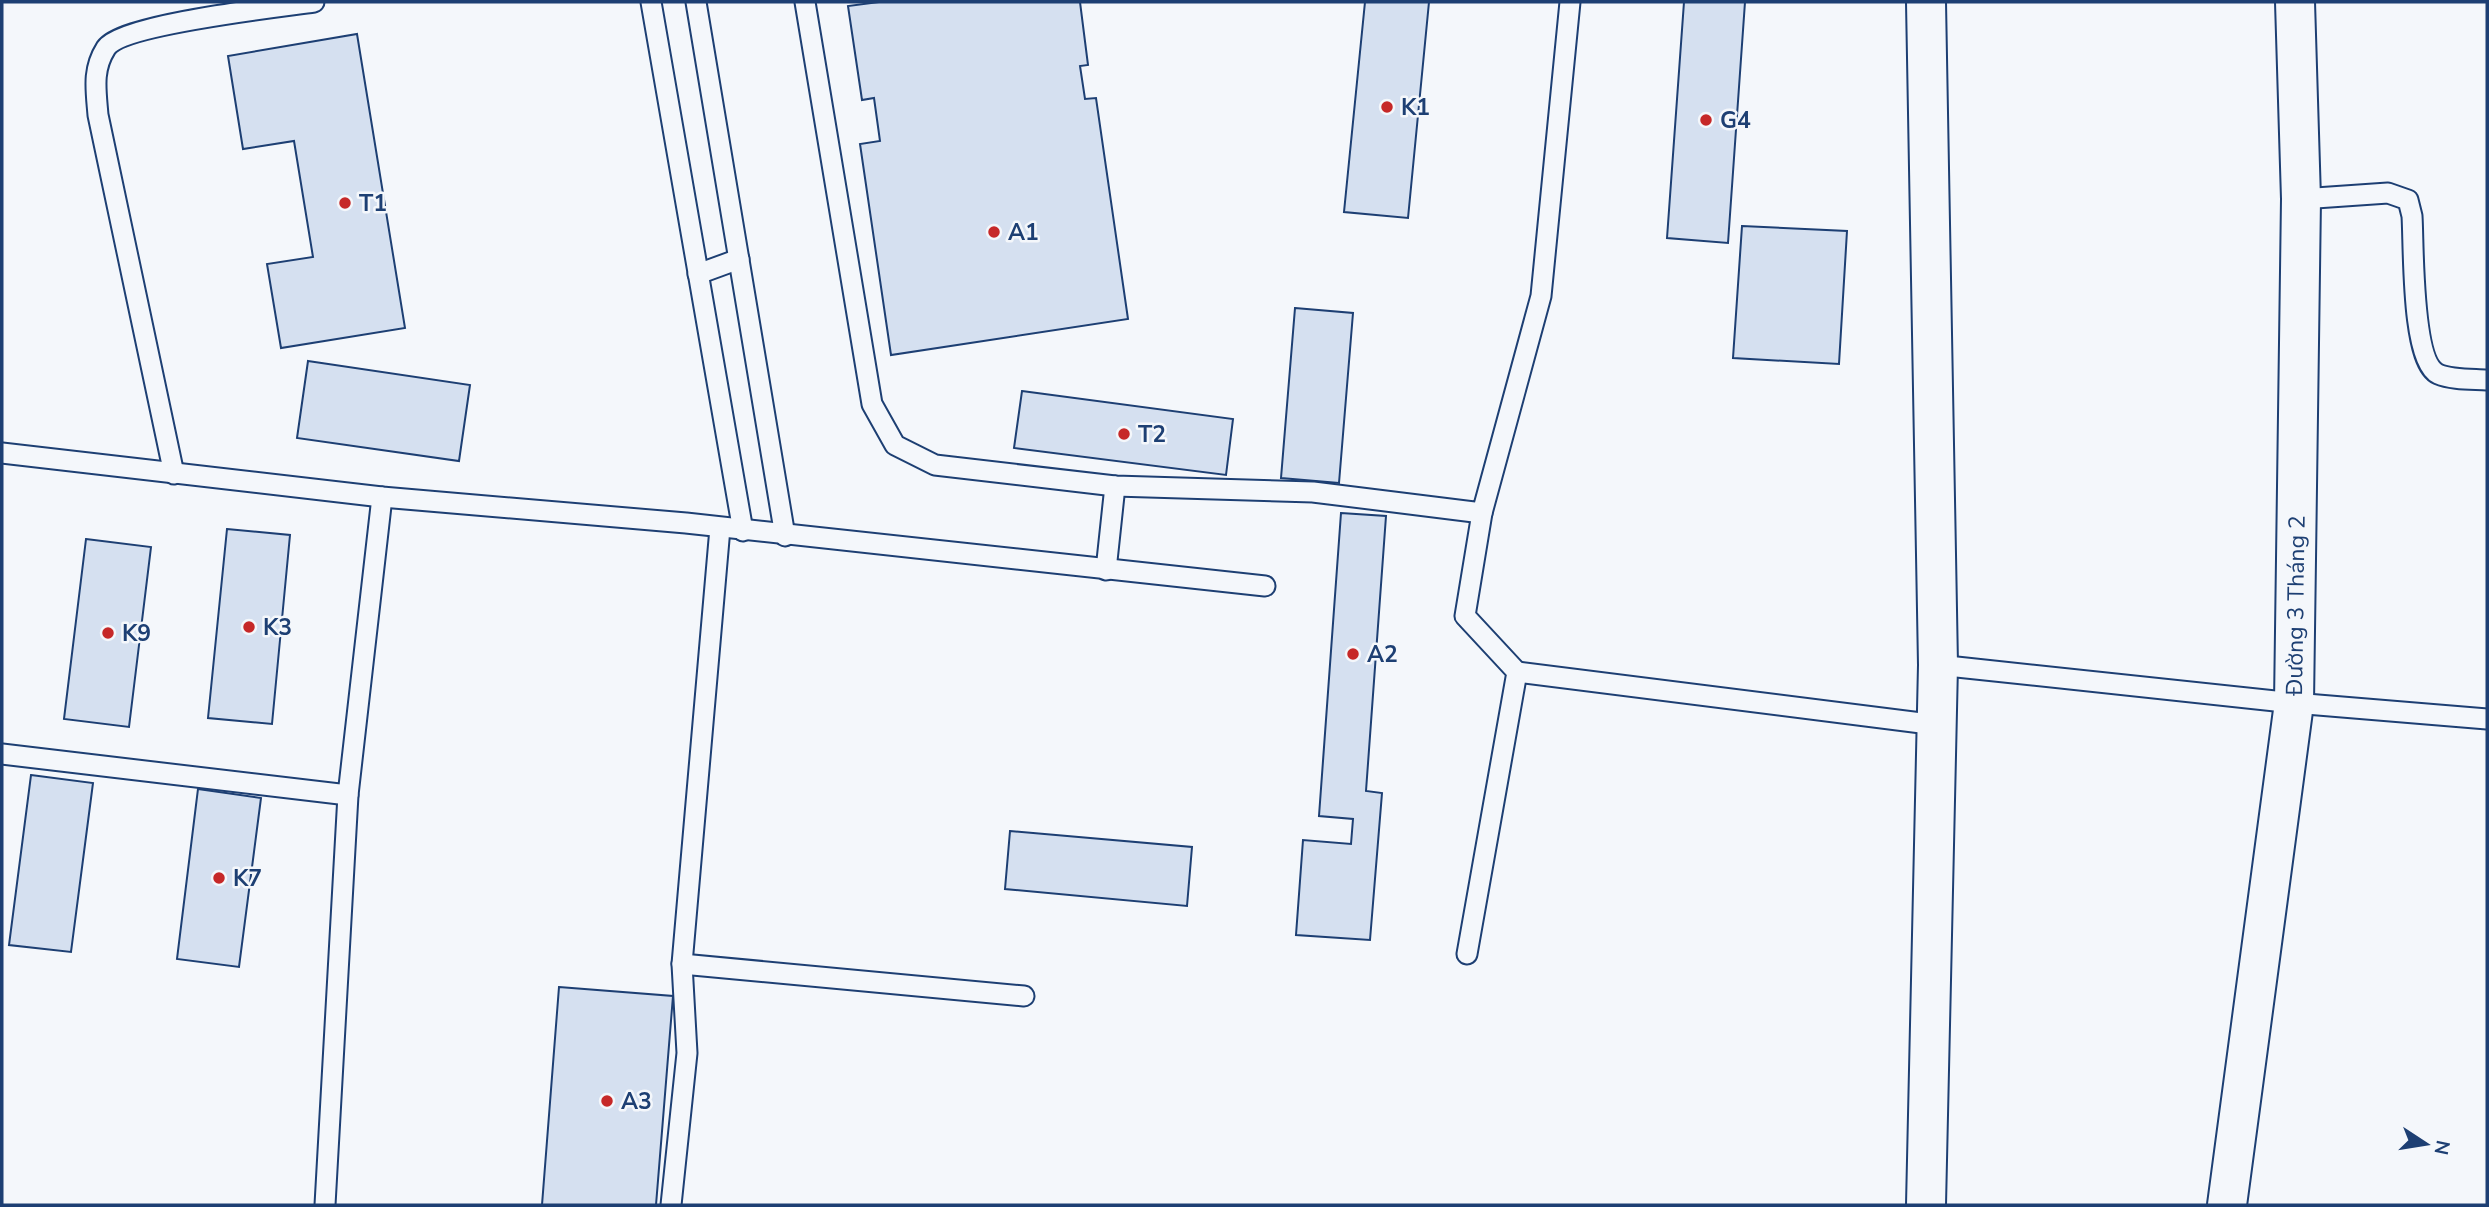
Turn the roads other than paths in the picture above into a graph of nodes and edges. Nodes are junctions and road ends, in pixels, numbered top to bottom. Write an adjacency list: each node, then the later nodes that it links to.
1 (314, 2): 13 (lane)
2 (651, 2): 10 (lane)
3 (696, 2): 9 (lane)
4 (804, 2): 14 (lane)
5 (1570, 2): 16 (lane)
6 (1926, 2): 22 (street)
7 (2295, 2): 8 (street, Đường 3 Tháng 2)
8 (2301, 199): 11 (lane); 24 (street, Đường 3 Tháng 2)
9 (739, 259): 10 (lane); 19 (lane)
10 (698, 274): 18 (lane)
11 (2487, 380)
12 (2, 453): 13 (lane)
13 (174, 474): 15 (lane)
14 (1115, 486): 16 (lane); 20 (lane)
15 (382, 496): 17 (lane); 28 (lane)
16 (1482, 513): 23 (lane)
17 (720, 528): 18 (lane); 30 (lane)
18 (743, 531): 19 (lane)
19 (785, 536): 20 (lane)
20 (1106, 570): 21 (lane)
21 (1265, 586)
22 (1938, 665): 24 (lane); 26 (street)
23 (1517, 672): 26 (lane); 29 (lane)
24 (2294, 703): 25 (lane); 35 (street, Đường 3 Tháng 2)
25 (2487, 719)
26 (1937, 725): 34 (street)
27 (2, 754): 28 (lane)
28 (348, 795): 32 (lane)
29 (1466, 954)
30 (682, 964): 31 (lane); 33 (lane)
31 (1024, 996)
32 (325, 1205)
33 (671, 1205)
34 (1926, 1205)
35 (2227, 1205)

